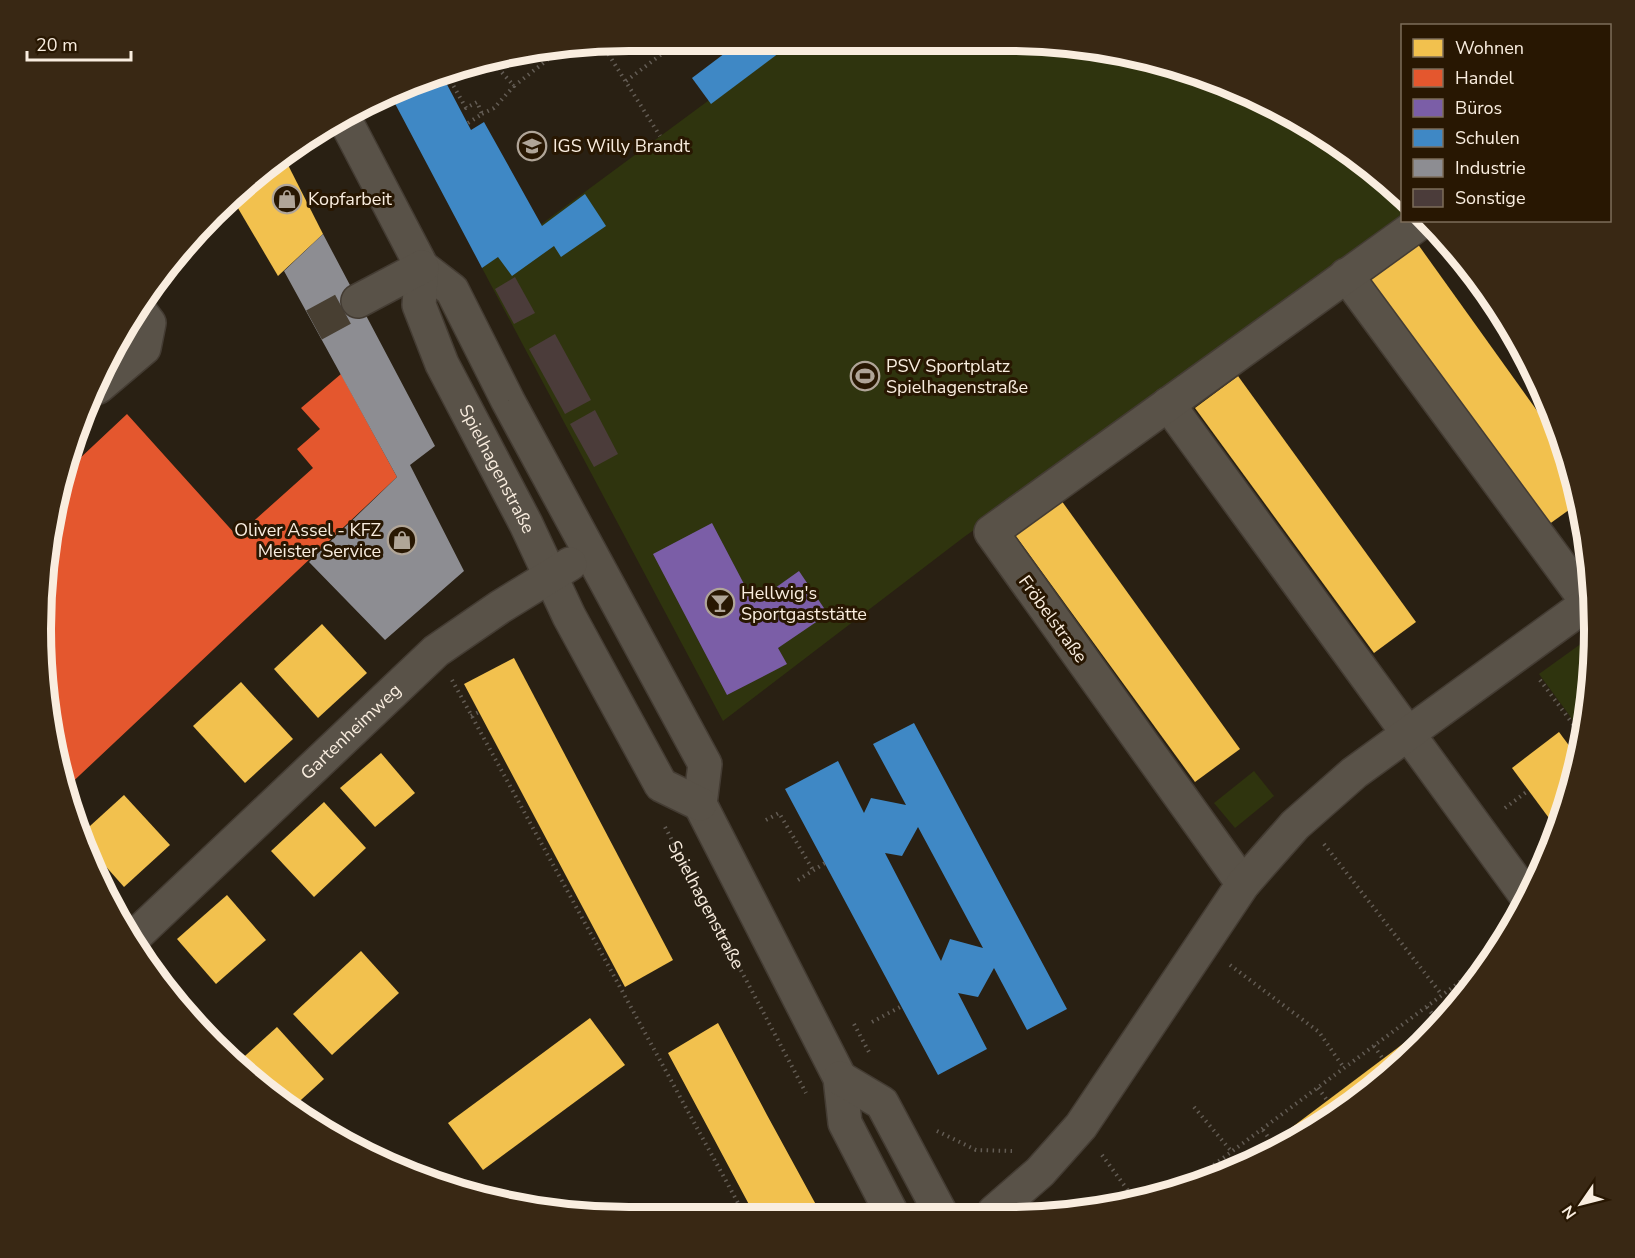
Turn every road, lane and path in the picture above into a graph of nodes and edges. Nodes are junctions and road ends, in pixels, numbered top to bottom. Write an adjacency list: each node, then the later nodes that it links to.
1 (666, 51): 6 (path)
2 (607, 52): 6 (path)
3 (552, 56): 7 (path)
4 (497, 67): 7 (path)
5 (451, 80): 8 (path)
6 (626, 81): 11 (path)
7 (514, 86): 8 (path)
8 (482, 114): 9 (path)
9 (468, 123)
10 (347, 124): 13 (street)
11 (660, 136)
12 (1419, 224): 14 (street, Fröbelstraße)
13 (422, 267): 15 (street); 19 (street); 20 (street, Spielhagenstraße)
14 (1346, 275): 18 (street, Fröbelstraße); 21 (street)
15 (358, 301)
16 (143, 316): 17 (street)
17 (109, 378)
18 (1168, 404): 28 (street); 40 (street, Fröbelstraße)
19 (592, 552): 20 (street, Gartenheimweg); 31 (street)
20 (552, 576): 23 (street, Gartenheimweg); 31 (street, Spielhagenstraße)
21 (1583, 595)
22 (1583, 608): 24 (street)
23 (436, 651): 26 (path); 44 (street, Gartenheimweg)
24 (1520, 652): 27 (path); 28 (street)
25 (479, 712): 26 (path)
26 (471, 716): 30 (path)
27 (1575, 727)
28 (1407, 735): 40 (street); 41 (street)
29 (513, 775): 30 (path)
30 (505, 779): 35 (path)
31 (700, 804): 58 (street)
32 (766, 820): 38 (path)
33 (664, 825): 60 (path, Spielhagenstraße)
34 (542, 831): 35 (path)
35 (536, 835): 43 (path)
36 (1321, 840): 50 (path)
37 (825, 863): 38 (path)
38 (813, 870): 39 (path)
39 (798, 880)
40 (1243, 884): 64 (street)
41 (1522, 890)
42 (575, 892): 43 (path)
43 (569, 895): 46 (path)
44 (138, 934)
45 (604, 947): 46 (path)
46 (599, 950): 71 (path)
47 (1224, 961): 57 (path)
48 (1469, 975): 49 (path)
49 (1464, 979): 50 (path)
50 (1442, 995): 52 (path)
51 (902, 1006): 54 (path)
52 (1427, 1006): 53 (path); 55 (path)
53 (1435, 1017)
54 (872, 1022)
55 (1374, 1046): 56 (path); 57 (path)
56 (1383, 1059)
57 (1344, 1068): 59 (path)
58 (840, 1078): 72 (street); 73 (street)
59 (1318, 1088): 61 (path); 65 (path)
60 (808, 1097)
61 (1327, 1100)
62 (1194, 1107): 68 (path)
63 (930, 1125): 67 (path)
64 (1081, 1126): 70 (path); 74 (street)
65 (1263, 1130): 66 (path); 68 (path)
66 (1271, 1141)
67 (1022, 1150)
68 (1232, 1152): 69 (path)
69 (1209, 1169)
70 (1130, 1193)
71 (740, 1207)
72 (888, 1207)
73 (937, 1207)
74 (1000, 1207)

